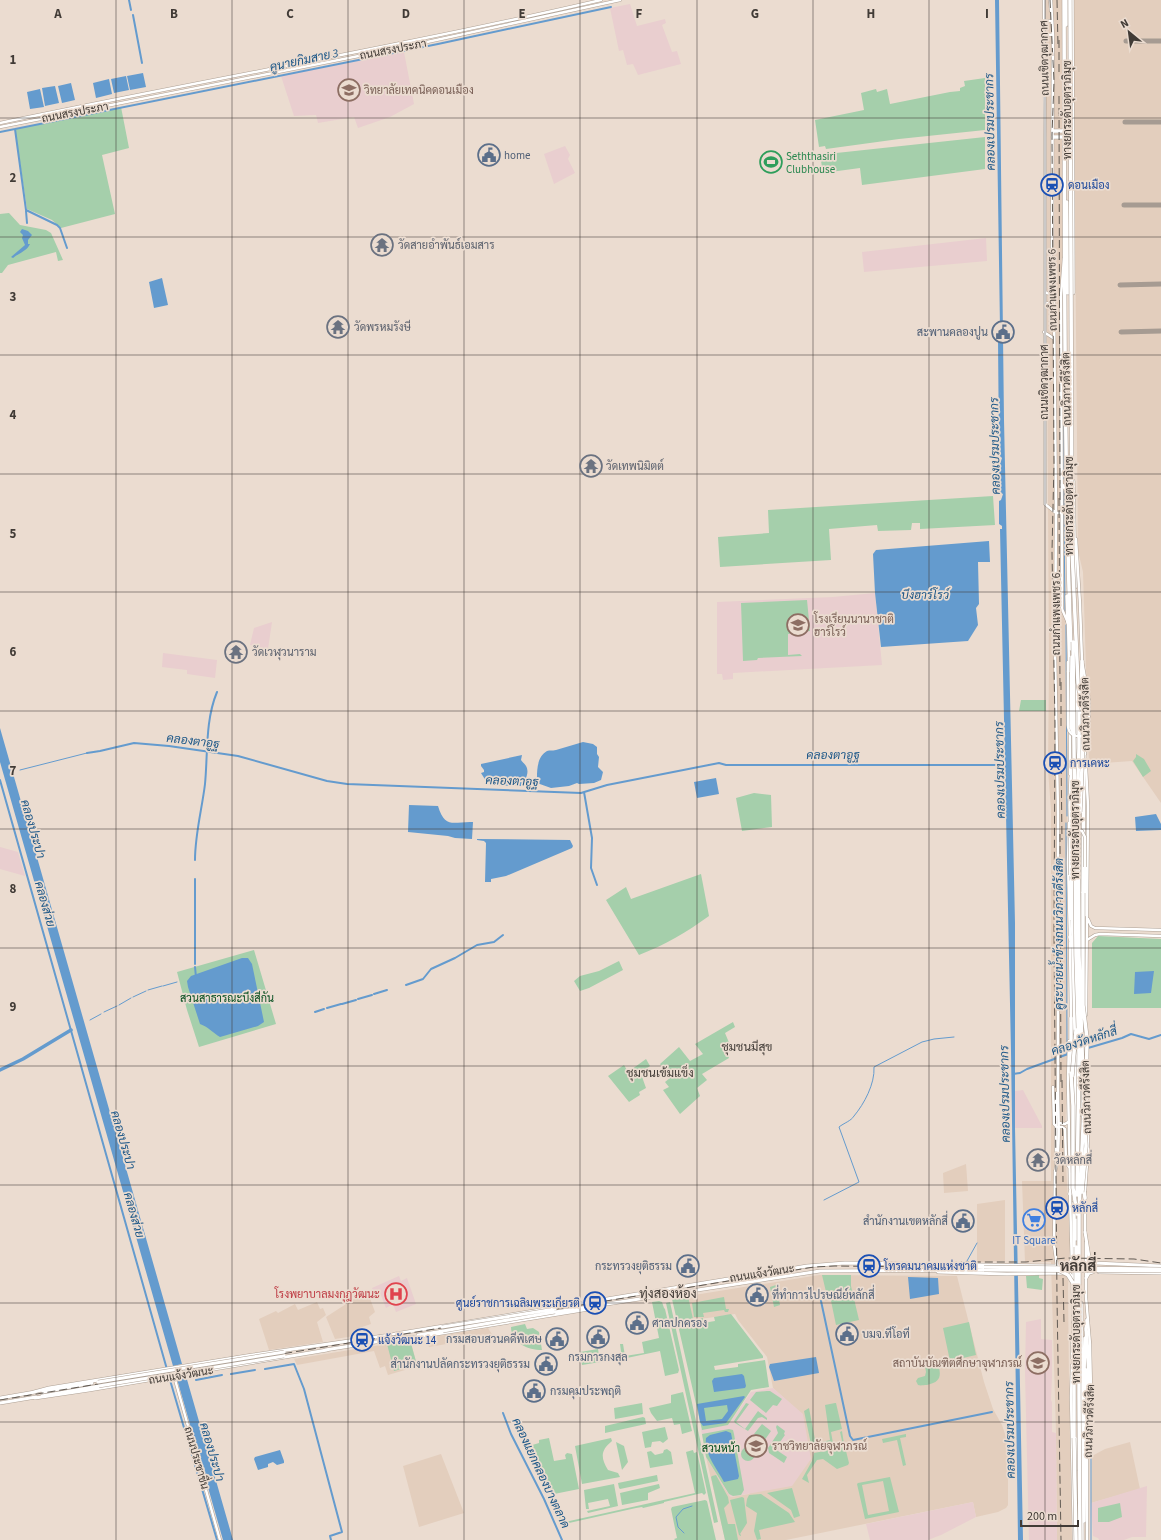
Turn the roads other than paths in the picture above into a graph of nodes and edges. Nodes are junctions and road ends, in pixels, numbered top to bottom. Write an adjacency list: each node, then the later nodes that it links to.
1 (601, 0): 11 (main road, ถนนสรงประภา)
2 (620, 0): 12 (main road, ถนนสรงประภา)
3 (1044, 0): 8 (main road, ถนนเชิดวุฒากาศ)
4 (1050, 0): 7 (main road, ถนนกำแพงเพชร 6)
5 (1065, 0): 18 (highway, ถนนวิภาวดีรังสิต); 38 (highway, ทางยกระดับอุตราภิมุข, bridge)
6 (1071, 0): 35 (highway, ถนนวิภาวดีรังสิต); 72 (highway, ทางยกระดับอุตราภิมุข, bridge)
7 (1052, 20): 8 (main road); 10 (main road, ถนนกำแพงเพชร 6)
8 (1044, 21): 9 (main road, ถนนเชิดวุฒากาศ)
9 (1044, 34): 10 (main road); 22 (main road, ถนนเชิดวุฒากาศ)
10 (1053, 35): 17 (main road, ถนนกำแพงเพชร 6)
11 (218, 80): 12 (main road); 13 (main road, ถนนสรงประภา)
12 (219, 84): 14 (main road, ถนนสรงประภา)
13 (86, 105): 14 (main road); 15 (main road, ถนนสรงประภา)
14 (87, 109): 16 (main road, ถนนสรงประภา)
15 (0, 123)
16 (0, 127)
17 (1053, 131): 18 (highway); 19 (main road, ถนนกำแพงเพชร 6)
18 (1064, 131): 20 (highway, ถนนวิภาวดีรังสิต)
19 (1053, 137): 20 (highway); 23 (main road, ถนนกำแพงเพชร 6)
20 (1065, 137): 21 (highway, ถนนวิภาวดีรังสิต)
21 (1065, 256): 30 (main road, ถนนวิภาวดีรังสิต); 31 (highway, ถนนวิภาวดีรังสิต)
22 (1045, 292): 23 (main road); 25 (main road, ถนนเชิดวุฒากาศ)
23 (1054, 292): 24 (main road, ถนนกำแพงเพชร 6)
24 (1054, 305): 25 (main road); 29 (main road, ถนนกำแพงเพชร 6)
25 (1044, 306): 26 (main road, ถนนเชิดวุฒากาศ)
26 (1044, 326): 27 (main road, ถนนเชิดวุฒากาศ); 28 (main road)
27 (1044, 332): 28 (main road); 32 (main road, ถนนเชิดวุฒากาศ)
28 (1049, 335): 29 (main road)
29 (1053, 338): 32 (main road, ถนนกำแพงเพชร 6)
30 (1062, 485): 31 (highway); 33 (main road, ถนนวิภาวดีรังสิต)
31 (1067, 490): 34 (highway, ถนนวิภาวดีรังสิต)
32 (1056, 513): 33 (main road); 63 (main road, ถนนกำแพงเพชร 6)
33 (1062, 513): 34 (highway); 37 (main road, ถนนวิภาวดีรังสิต)
34 (1067, 513): 36 (highway, ถนนวิภาวดีรังสิต)
35 (1074, 535): 40 (main road, ถนนวิภาวดีรังสิต); 45 (highway, ถนนวิภาวดีรังสิต)
36 (1068, 583): 37 (highway); 43 (highway, ถนนวิภาวดีรังสิต)
37 (1068, 623): 39 (main road, ถนนวิภาวดีรังสิต)
38 (1073, 642): 42 (highway, bridge); 57 (highway, ทางยกระดับอุตราภิมุข, bridge)
39 (1068, 656): 42 (main road, bridge); 43 (main road, ถนนวิภาวดีรังสิต)
40 (1082, 661): 41 (main road, ถนนวิภาวดีรังสิต); 46 (highway)
41 (1085, 678): 42 (main road, bridge); 47 (main road, ถนนวิภาวดีรังสิต)
42 (1076, 736)
43 (1071, 778): 44 (highway, ถนนวิภาวดีรังสิต)
44 (1070, 804): 49 (main road, ถนนวิภาวดีรังสิต); 56 (highway, ถนนวิภาวดีรังสิต)
45 (1080, 856): 46 (highway); 59 (highway, ถนนวิภาวดีรังสิต)
46 (1083, 876): 72 (highway, bridge)
47 (1087, 915): 48 (main road); 54 (main road, ถนนวิภาวดีรังสิต)
48 (1100, 928): 50 (main road); 51 (main road)
49 (1070, 930): 53 (main road, ถนนวิภาวดีรังสิต); 55 (main road, bridge)
50 (1161, 930)
51 (1100, 934): 52 (main road); 54 (main road)
52 (1161, 936)
53 (1070, 937): 56 (highway); 58 (main road, ถนนวิภาวดีรังสิต)
54 (1087, 940): 55 (main road, ถนนวิภาวดีรังสิต)
55 (1087, 946): 59 (main road, ถนนวิภาวดีรังสิต)
56 (1074, 952): 68 (highway, ถนนวิภาวดีรังสิต)
57 (1078, 1012): 69 (highway, bridge); 73 (highway, ทางยกระดับอุตราภิมุข, bridge)
58 (1071, 1018): 60 (highway)
59 (1083, 1049): 64 (highway, ถนนวิภาวดีรังสิต); 65 (main road, ถนนวิภาวดีรังสิต)
60 (1070, 1053): 62 (main road, ถนนวิภาวดีรังสิต); 73 (highway, bridge)
61 (1052, 1087): 63 (main road)
62 (1068, 1122): 63 (main road); 67 (main road, ถนนวิภาวดีรังสิต)
63 (1058, 1125): 67 (main road); 80 (main road, ถนนกำแพงเพชร 6)
64 (1082, 1128): 65 (highway); 66 (highway, ถนนวิภาวดีรังสิต)
65 (1088, 1138): 71 (main road, ถนนวิภาวดีรังสิต)
66 (1081, 1167): 71 (highway); 133 (highway, ถนนวิภาวดีรังสิต)
67 (1069, 1168): 70 (main road, ถนนวิภาวดีรังสิต)
68 (1074, 1172): 69 (highway); 128 (highway, ถนนวิภาวดีรังสิต)
69 (1072, 1184): 70 (highway)
70 (1070, 1194): 75 (main road, ถนนวิภาวดีรังสิต)
71 (1085, 1198): 74 (main road, ถนนวิภาวดีรังสิต)
72 (1079, 1211): 136 (highway, ทางยกระดับอุตราภิมุข, bridge)
73 (1078, 1215): 114 (highway, ทางยกระดับอุตราภิมุข, bridge)
74 (1085, 1232): 77 (main road); 91 (main road, ถนนวิภาวดีรังสิต)
75 (1072, 1259): 80 (main road); 90 (main road, ถนนวิภาวดีรังสิต)
76 (851, 1264): 78 (main road, ถนนแจ้งวัฒนะ); 82 (main road); 88 (main road, ถนนแจ้งวัฒนะ)
77 (1097, 1264): 83 (main road); 86 (main road)
78 (927, 1265): 79 (main road, ถนนแจ้งวัฒนะ); 81 (main road, ถนนแจ้งวัฒนะ)
79 (1047, 1265): 80 (main road, ถนนแจ้งวัฒนะ); 87 (main road)
80 (1056, 1266): 85 (main road, ถนนกำแพงเพชร 6)
81 (984, 1268): 83 (main road, ถนนแจ้งวัฒนะ, bridge); 84 (main road, ถนนแจ้งวัฒนะ); 85 (main road, ถนนแจ้งวัฒนะ, bridge)
82 (856, 1270): 84 (main road, ถนนแจ้งวัฒนะ); 92 (main road, ถนนแจ้งวัฒนะ)
83 (1161, 1270): 85 (main road, ถนนแจ้งวัฒนะ, bridge); 86 (main road)
84 (927, 1271): 87 (main road, ถนนแจ้งวัฒนะ)
85 (1057, 1272): 87 (main road, ถนนแจ้งวัฒนะ); 90 (main road, ถนนแจ้งวัฒนะ); 114 (highway, bridge)
86 (1096, 1272): 91 (main road)
87 (1048, 1273)
88 (761, 1274): 89 (main road, ถนนแจ้งวัฒนะ); 92 (main road)
89 (752, 1275): 93 (main road); 94 (main road, ถนนแจ้งวัฒนะ)
90 (1072, 1277): 118 (main road, ถนนวิภาวดีรังสิต)
91 (1086, 1278): 102 (main road, ถนนวิภาวดีรังสิต)
92 (763, 1280): 93 (main road, ถนนแจ้งวัฒนะ)
93 (750, 1282): 95 (main road, ถนนแจ้งวัฒนะ)
94 (670, 1288): 95 (main road); 96 (main road, ถนนแจ้งวัฒนะ)
95 (663, 1296): 97 (main road, ถนนแจ้งวัฒนะ)
96 (598, 1300): 98 (main road, ถนนแจ้งวัฒนะ); 99 (main road, ถนนแจ้งวัฒนะ)
97 (600, 1306): 98 (main road, ถนนแจ้งวัฒนะ); 103 (main road, ถนนแจ้งวัฒนะ)
98 (555, 1310): 107 (main road, ถนนแจ้งวัฒนะ, bridge)
99 (507, 1314): 100 (main road, ถนนแจ้งวัฒนะ); 103 (main road)
100 (496, 1316): 101 (main road, ถนนแจ้งวัฒนะ); 104 (main road)
101 (482, 1318): 105 (main road); 108 (main road, ถนนแจ้งวัฒนะ)
102 (1087, 1320): 106 (highway); 137 (main road, ถนนวิภาวดีรังสิต)
103 (507, 1323): 104 (main road, ถนนแจ้งวัฒนะ)
104 (498, 1324): 105 (main road, ถนนแจ้งวัฒนะ)
105 (484, 1326): 109 (main road, ถนนแจ้งวัฒนะ)
106 (1086, 1328): 133 (highway); 136 (highway)
107 (443, 1329): 108 (main road, ถนนแจ้งวัฒนะ); 109 (main road, ถนนแจ้งวัฒนะ)
108 (395, 1334): 110 (main road, ถนนแจ้งวัฒนะ)
109 (405, 1338): 111 (main road, ถนนแจ้งวัฒนะ)
110 (323, 1345): 112 (main road, ถนนแจ้งวัฒนะ); 113 (main road, ถนนแจ้งวัฒนะ)
111 (327, 1350): 112 (main road, ถนนแจ้งวัฒนะ); 116 (main road, ถนนแจ้งวัฒนะ)
112 (284, 1354): 124 (main road, ถนนแจ้งวัฒนะ, bridge)
113 (241, 1357): 115 (main road, ถนนแจ้งวัฒนะ); 116 (main road)
114 (1076, 1358): 135 (highway, ทางยกระดับอุตราภิมุข, bridge)
115 (208, 1362): 117 (main road); 119 (main road, ถนนแจ้งวัฒนะ)
116 (241, 1365): 117 (main road, ถนนแจ้งวัฒนะ)
117 (209, 1370): 121 (main road, ถนนแจ้งวัฒนะ)
118 (1072, 1372): 126 (main road, ถนนวิภาวดีรังสิต); 128 (highway)
119 (146, 1373): 120 (main road, ถนนแจ้งวัฒนะ); 123 (main road)
120 (126, 1376): 122 (main road, ถนนแจ้งวัฒนะ); 125 (main road)
121 (171, 1376): 123 (main road, ถนนแจ้งวัฒนะ); 134 (main road, ถนนประชาชื่น)
122 (118, 1377): 127 (main road); 129 (main road, ถนนแจ้งวัฒนะ)
123 (147, 1380): 125 (main road, ถนนแจ้งวัฒนะ)
124 (99, 1384): 129 (main road, ถนนแจ้งวัฒนะ); 131 (main road, ถนนแจ้งวัฒนะ)
125 (128, 1384): 127 (main road, ถนนแจ้งวัฒนะ)
126 (1072, 1384): 135 (highway, bridge); 135 (main road, ถนนวิภาวดีรังสิต)
127 (119, 1385): 131 (main road, ถนนแจ้งวัฒนะ)
128 (1074, 1391): 135 (highway, ถนนวิภาวดีรังสิต)
129 (34, 1392): 130 (main road, ถนนแจ้งวัฒนะ)
130 (0, 1398)
131 (35, 1398): 132 (main road, ถนนแจ้งวัฒนะ)
132 (0, 1403)
133 (1081, 1423): 136 (highway, ถนนวิภาวดีรังสิต)
134 (220, 1540)
135 (1075, 1540)
136 (1082, 1540)
137 (1087, 1540)

